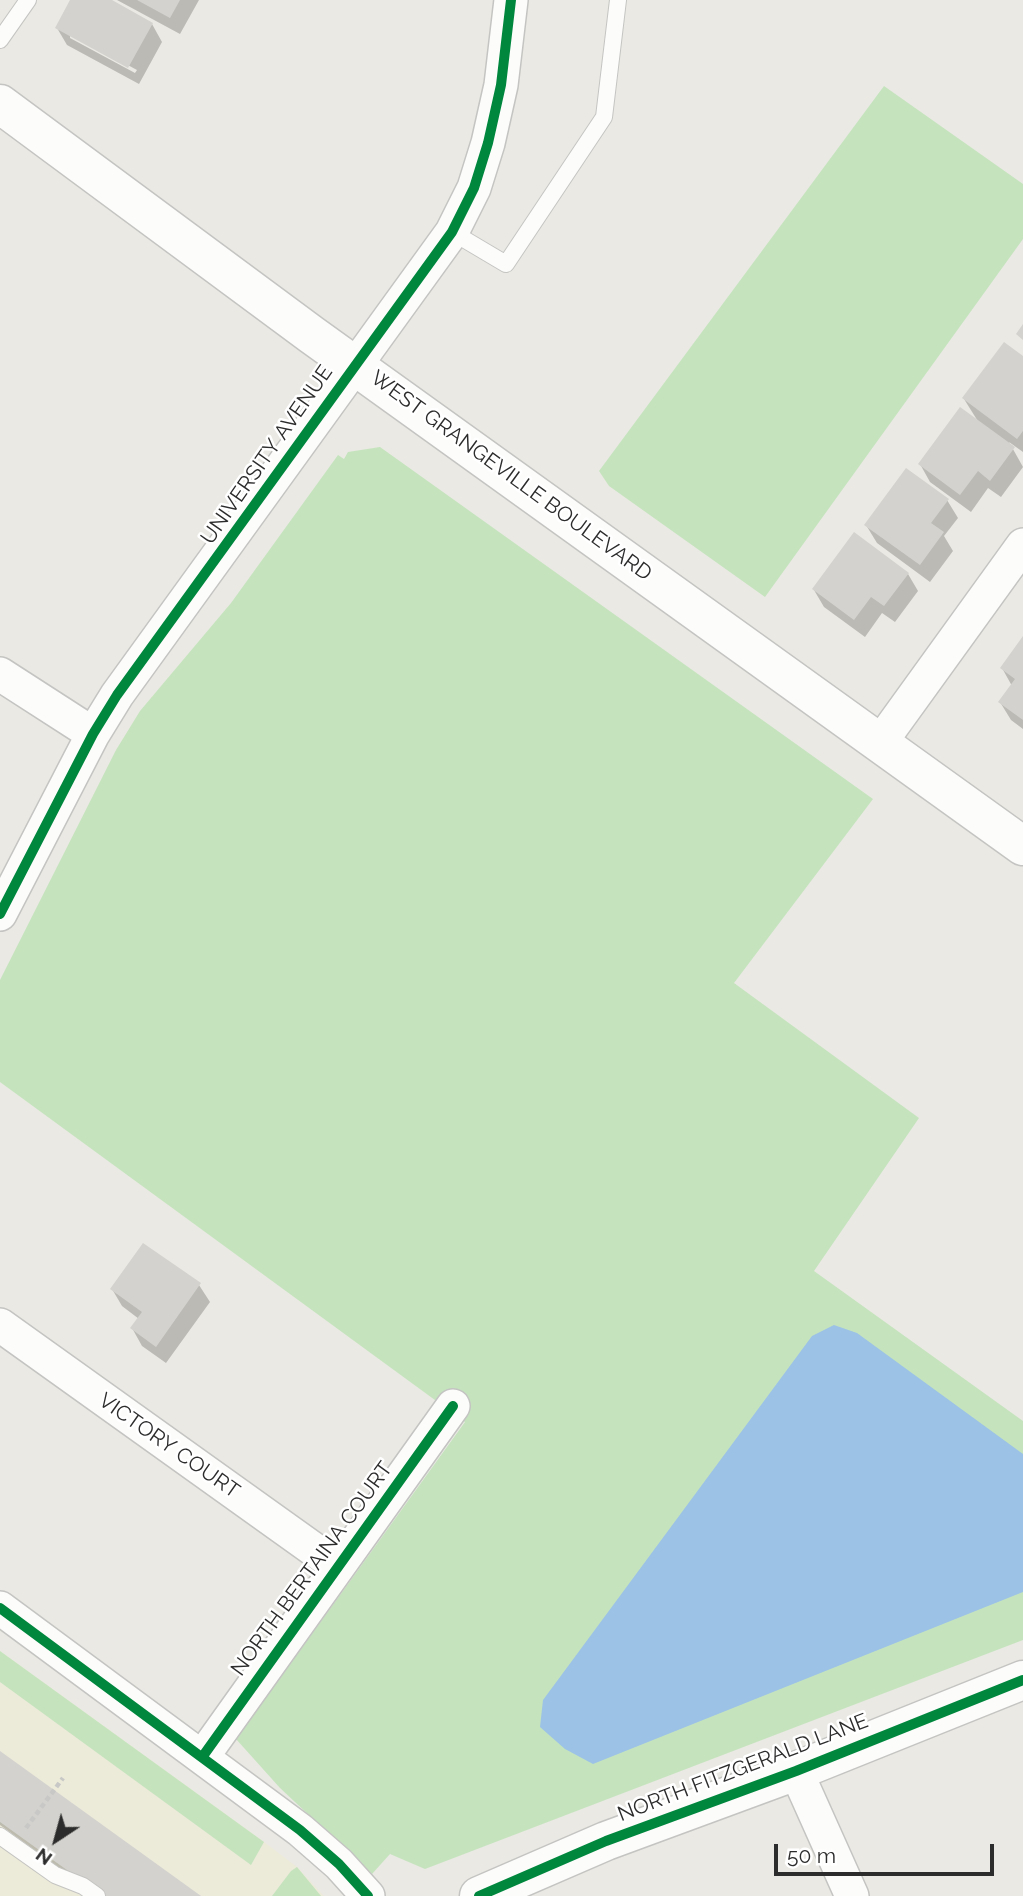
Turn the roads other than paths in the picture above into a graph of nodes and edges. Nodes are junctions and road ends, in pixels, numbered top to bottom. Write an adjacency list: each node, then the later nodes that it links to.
1 (28, 0): 4 (lane)
2 (511, 0): 6 (street, UNIVERSITY AVENUE)
3 (618, 0): 6 (lane)
4 (0, 40)
5 (0, 104): 7 (main road, WEST GRANGEVILLE BOULEVARD)
6 (452, 232): 7 (street, UNIVERSITY AVENUE)
7 (355, 365): 10 (street, UNIVERSITY AVENUE); 11 (main road, WEST GRANGEVILLE BOULEVARD)
8 (1023, 545): 11 (street)
9 (0, 674): 10 (street)
10 (93, 734): 13 (street, UNIVERSITY AVENUE)
11 (880, 743): 12 (main road, WEST GRANGEVILLE BOULEVARD)
12 (1023, 846)
13 (0, 914)
14 (0, 1325): 16 (street, VICTORY COURT)
15 (453, 1406): 16 (street, NORTH BERTAINA COURT)
16 (337, 1566): 19 (street, NORTH BERTAINA COURT)
17 (0, 1608): 19 (street)
18 (1023, 1680): 20 (main road, NORTH FITZGERALD LANE)
19 (203, 1756): 23 (street)
20 (796, 1771): 24 (main road, NORTH FITZGERALD LANE); 25 (street)
21 (6, 1841): 22 (lane)
22 (97, 1896)
23 (368, 1896)
24 (479, 1896)
25 (852, 1896)

